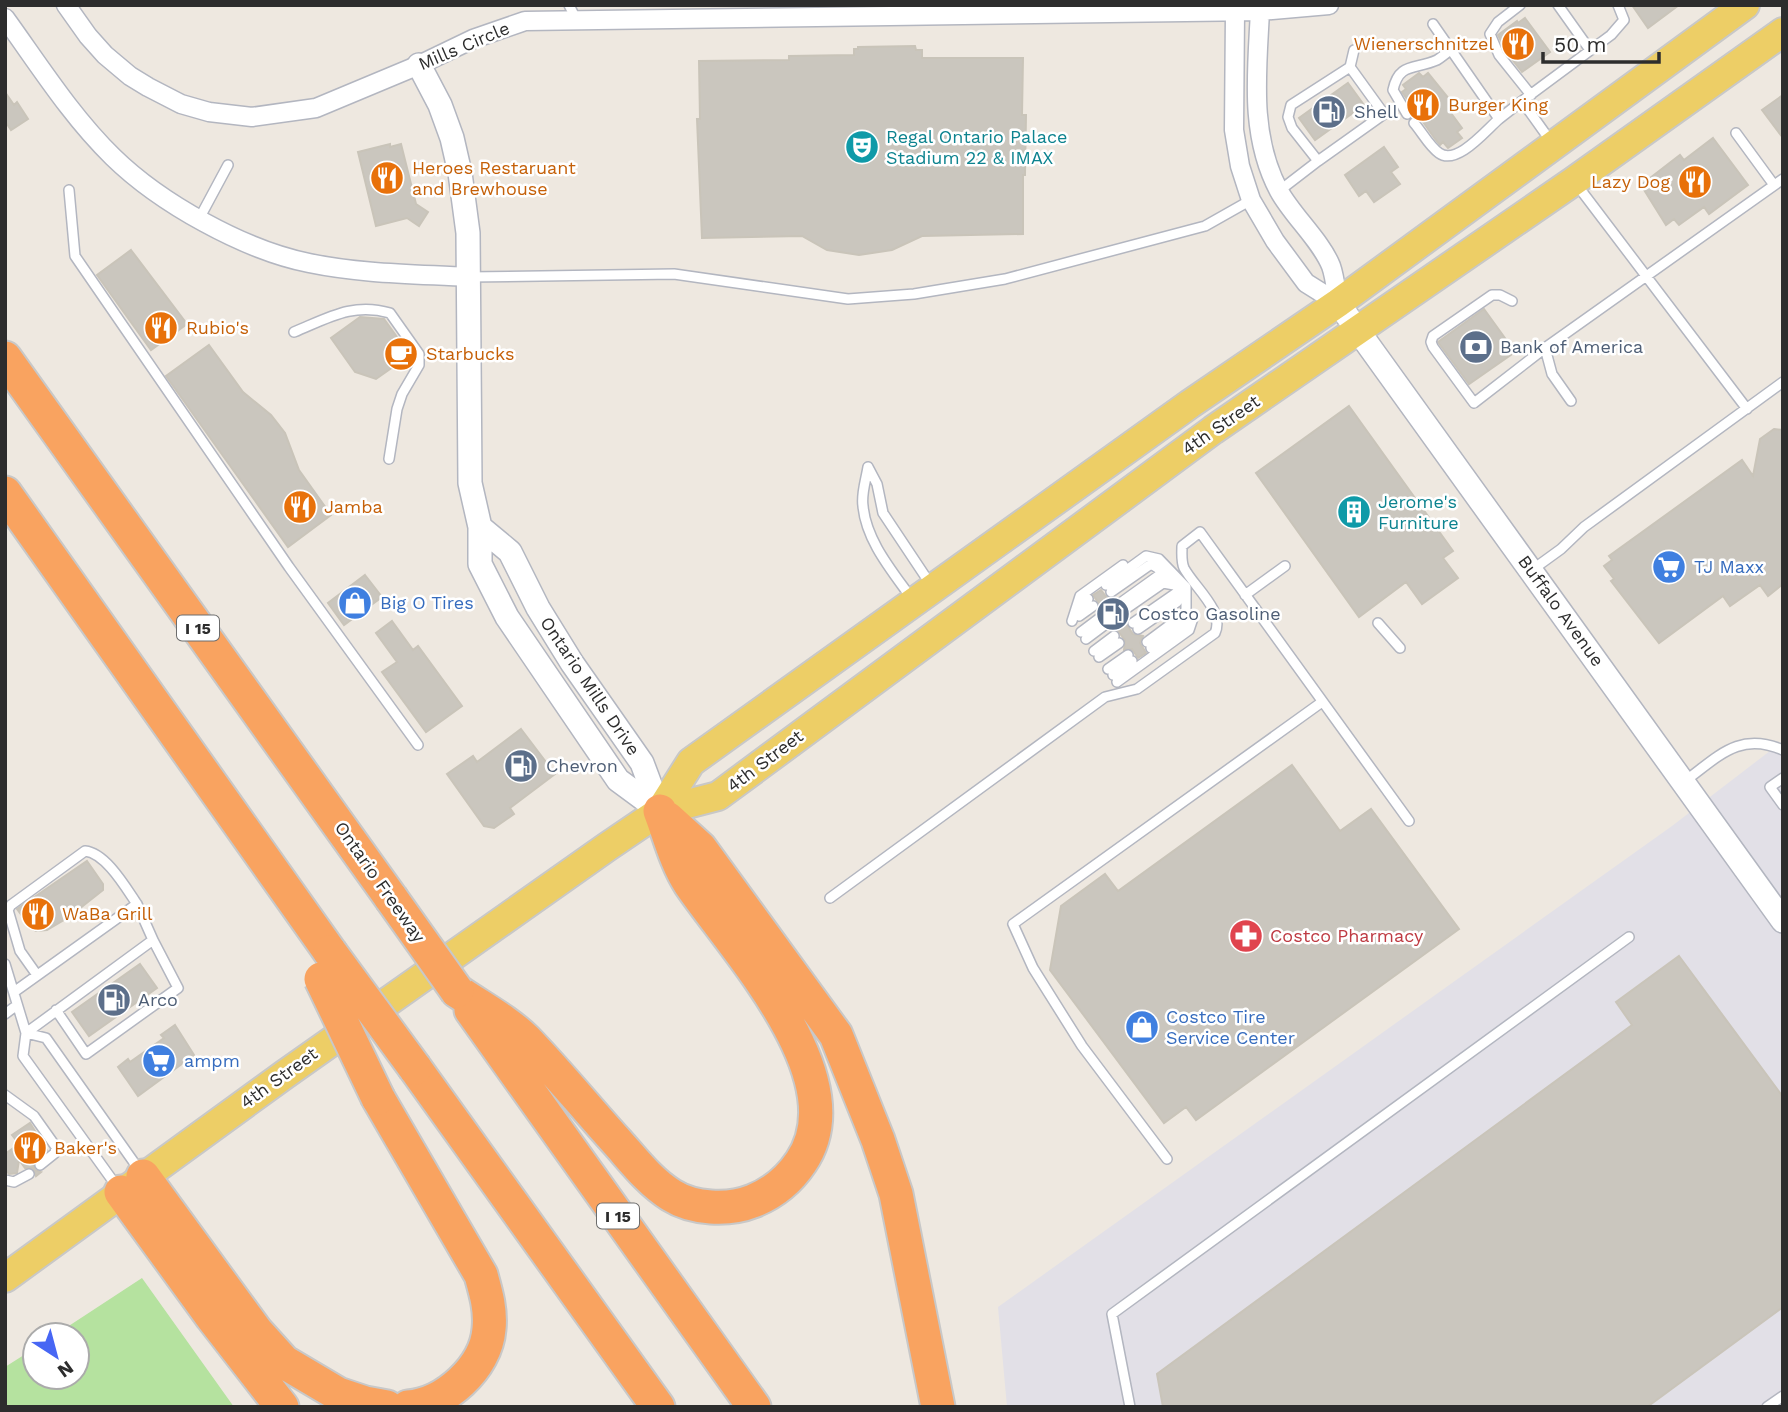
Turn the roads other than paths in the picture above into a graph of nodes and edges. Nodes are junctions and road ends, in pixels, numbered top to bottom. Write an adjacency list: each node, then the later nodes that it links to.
1 (66, 5): 16 (street, Mills Circle)
2 (1329, 5): 7 (street, Mills Circle)
3 (1520, 5): 18 (lane)
4 (1558, 5): 15 (lane)
5 (1618, 5): 15 (lane)
6 (1745, 5): 24 (main road, 4th Street)
7 (1260, 11): 9 (street, Mills Circle); 31 (street)
8 (573, 12): 9 (street, Mills Circle); 16 (street, Mills Circle)
9 (1235, 12): 32 (street)
10 (5, 18): 33 (street)
11 (1433, 24): 14 (lane)
12 (1783, 32): 28 (main road, 4th Street)
13 (1354, 50): 17 (lane)
14 (1451, 50): 20 (lane); 21 (lane)
15 (1590, 50): 18 (lane)
16 (419, 65): 35 (street, Ontario Mills Drive)
17 (1350, 67): 25 (lane); 25 (lane)
18 (1531, 95): 19 (lane)
19 (1522, 101): 21 (lane); 24 (lane)
20 (1407, 114)
21 (1499, 119): 22 (lane)
22 (1414, 123)
23 (1736, 133): 29 (lane)
24 (1553, 145): 37 (main road, 4th Street)
25 (1318, 161): 31 (lane)
26 (228, 165): 33 (lane)
27 (1783, 179): 29 (lane)
28 (1574, 181): 34 (lane); 38 (main road, 4th Street)
29 (1773, 186): 34 (lane)
30 (69, 190): 66 (lane)
31 (1279, 191): 37 (street)
32 (1251, 200): 35 (lane); 37 (street)
33 (199, 219): 35 (street)
34 (1647, 274): 40 (lane); 44 (lane)
35 (468, 276): 47 (street, Ontario Mills Drive)
36 (1512, 301): 40 (lane)
37 (1338, 303): 38 (street, Buffalo Avenue); 53 (main road, 4th Street)
38 (1358, 329): 50 (street, Buffalo Avenue); 71 (main road, 4th Street)
39 (294, 332): 45 (lane)
40 (1545, 348): 43 (lane)
41 (5, 358): 85 (highway, Ontario Freeway / I 15, bridge)
42 (1783, 382): 44 (lane)
43 (1571, 401)
44 (1747, 409): 50 (lane)
45 (389, 459)
46 (5, 493): 79 (highway)
47 (480, 527): 71 (street, Ontario Mills Drive); 71 (street, Ontario Mills Drive)
48 (1146, 556): 51 (lane); 51 (lane); 54 (lane)
49 (1285, 566): 52 (lane)
50 (1532, 570): 69 (street, Buffalo Avenue)
51 (1189, 584): 52 (lane); 55 (lane); 56 (lane); 56 (lane); 59 (lane); 73 (lane)
52 (1245, 595): 65 (lane)
53 (924, 596): 53 (lane); 71 (main road, 4th Street)
54 (1090, 602)
55 (1122, 607)
56 (1193, 618): 64 (lane)
57 (1103, 621): 60 (lane)
58 (1378, 623): 62 (lane)
59 (1135, 626)
60 (1083, 636)
61 (1117, 640): 63 (lane)
62 (1400, 648)
63 (1097, 654)
64 (1130, 658)
65 (1322, 702): 72 (lane); 88 (lane)
66 (418, 745)
67 (1783, 750): 69 (lane)
68 (1783, 778): 70 (lane)
69 (1684, 782): 75 (street, Buffalo Avenue)
70 (1783, 805)
71 (660, 811): 85 (highway); 92 (main road, 4th Street); 100 (highway)
72 (1409, 821)
73 (830, 898)
74 (137, 904): 77 (lane); 80 (lane); 80 (lane)
75 (1783, 921)
76 (1629, 937): 101 (lane)
77 (153, 940): 83 (lane); 83 (lane)
78 (5, 964): 81 (lane)
79 (325, 966): 97 (highway, bridge); 98 (highway, bridge)
80 (37, 975): 81 (lane)
81 (14, 992): 82 (lane)
82 (18, 1005): 84 (lane); 86 (lane)
83 (57, 1010): 86 (lane)
84 (5, 1014)
85 (488, 1021): 99 (highway, Ontario Freeway / I 15)
86 (26, 1033): 92 (lane); 92 (lane)
87 (6, 1098): 89 (lane)
88 (1167, 1159)
89 (40, 1165)
90 (29, 1174): 91 (lane)
91 (5, 1180)
92 (132, 1184): 93 (main road, 4th Street); 95 (highway); 96 (highway)
93 (5, 1278)
94 (1783, 1396): 102 (lane)
95 (282, 1407)
96 (387, 1407)
97 (408, 1407)
98 (658, 1407)
99 (754, 1407)
100 (938, 1407)
101 (1130, 1407)
102 (1768, 1407)

